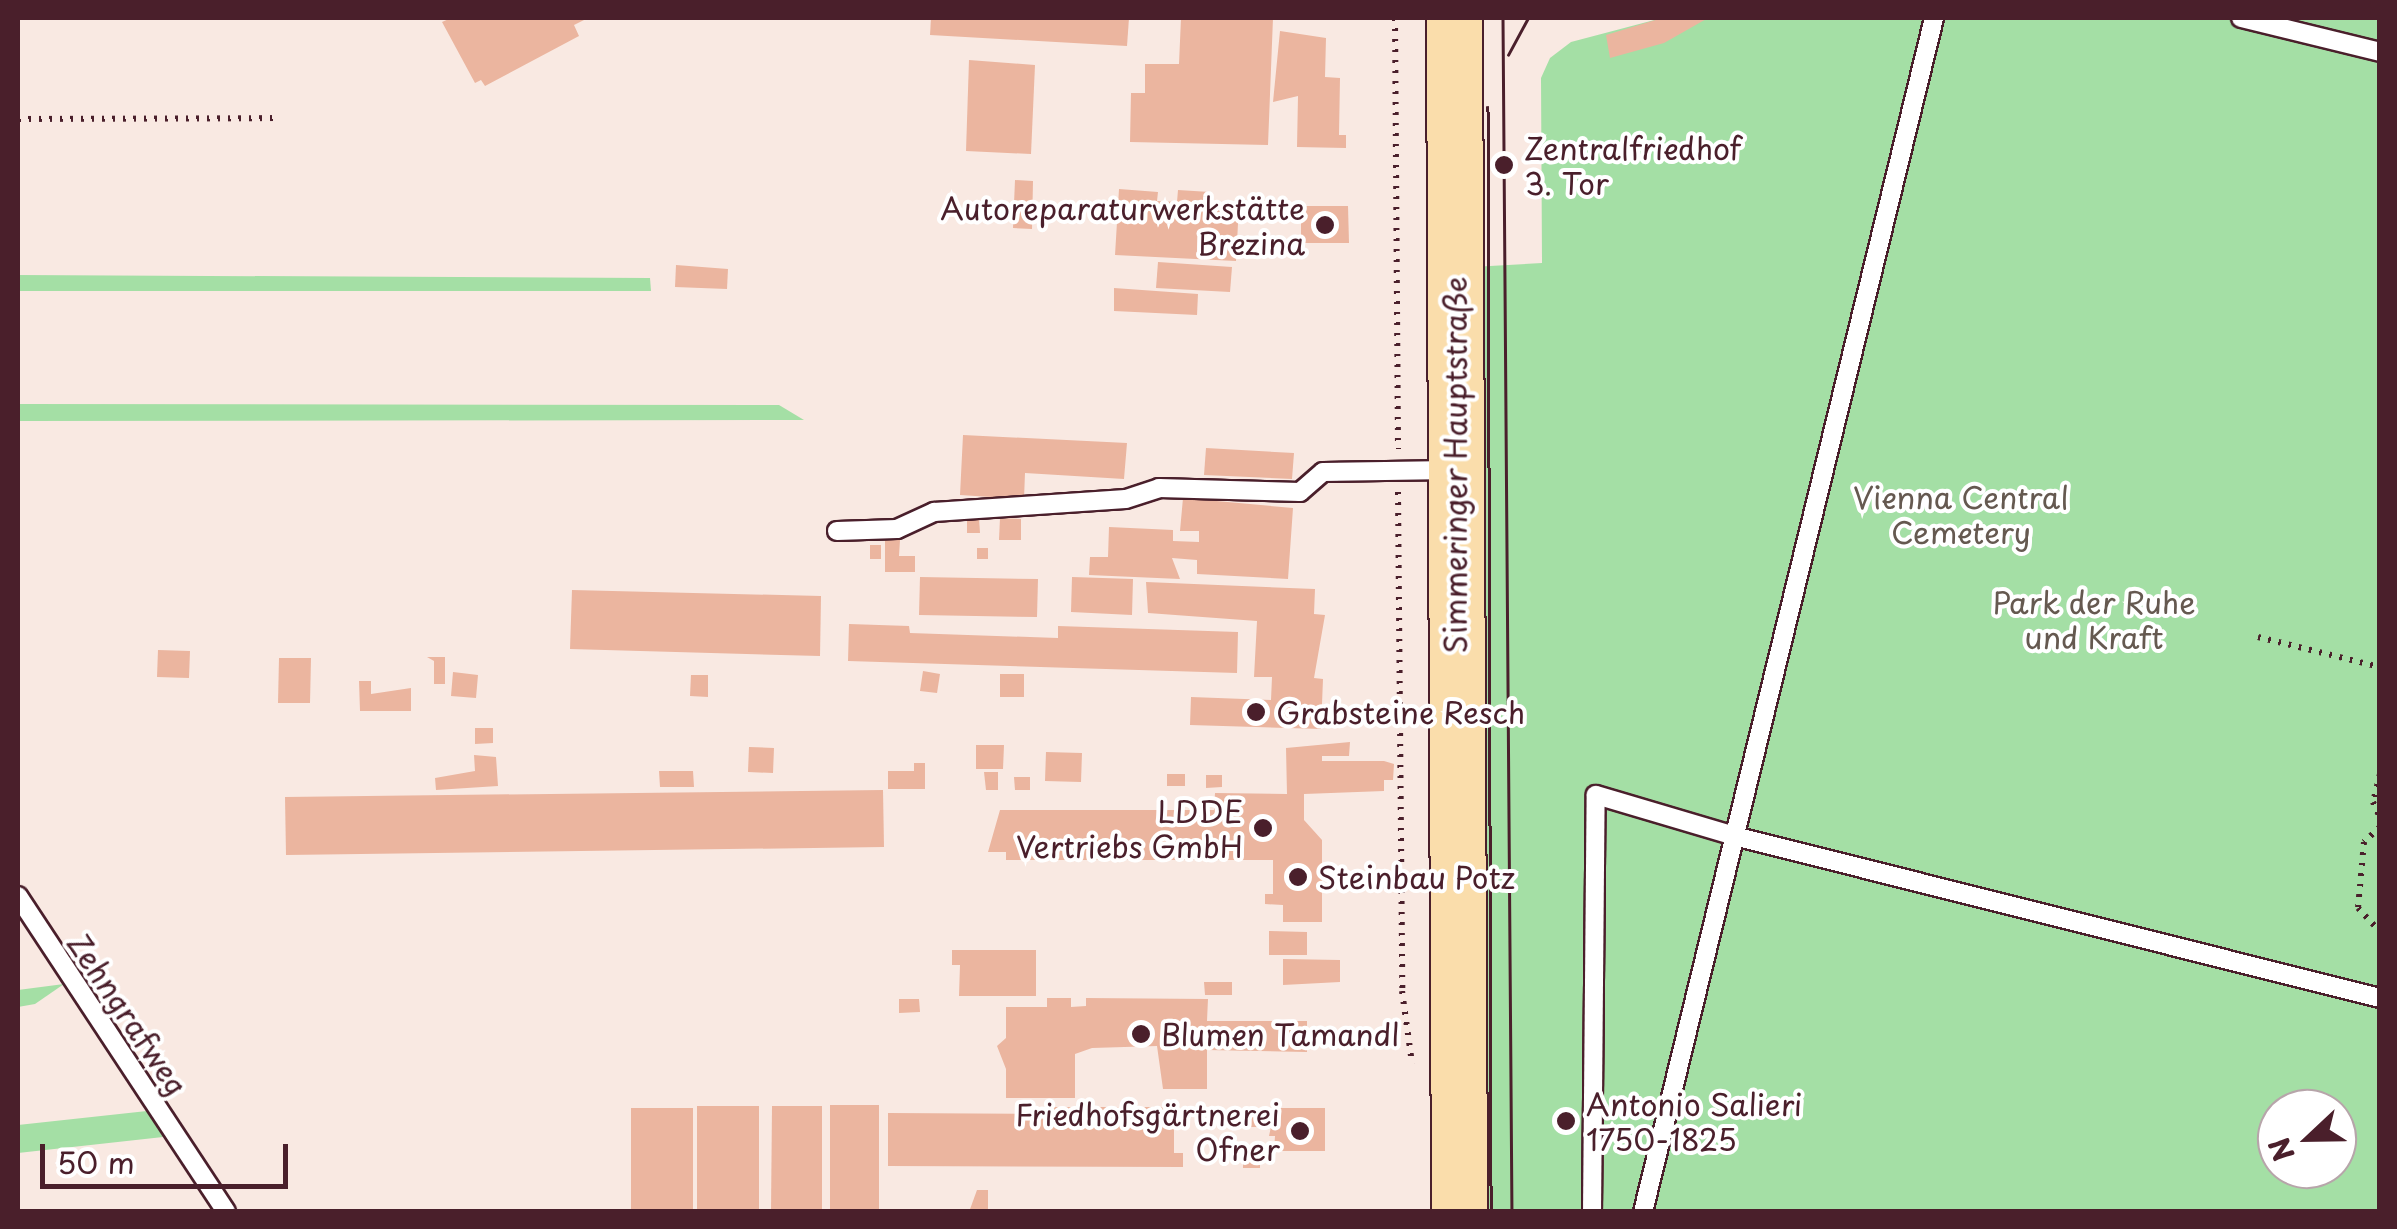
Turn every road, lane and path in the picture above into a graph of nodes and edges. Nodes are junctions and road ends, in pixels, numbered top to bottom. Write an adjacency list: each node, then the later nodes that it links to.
1 (1395, 18): 8 (path)
2 (1454, 18): 9 (main road, Simmeringer Hauptstraße)
3 (1934, 18): 16 (lane)
4 (2241, 18): 5 (lane)
5 (2380, 52)
6 (274, 118): 7 (path)
7 (18, 119)
8 (1398, 470): 9 (lane); 10 (lane); 20 (path)
9 (1456, 470): 22 (main road, Simmeringer Hauptstraße)
10 (837, 531)
11 (2258, 637): 12 (path)
12 (2380, 667)
13 (2380, 774): 14 (path)
14 (2380, 818)
15 (2380, 828): 18 (path)
16 (1734, 836): 19 (lane); 23 (lane); 24 (lane)
17 (18, 896): 21 (lane, Zehngrafweg)
18 (2380, 932)
19 (2380, 998)
20 (1414, 1077)
21 (226, 1212)
22 (1459, 1212)
23 (1592, 1212)
24 (1643, 1212)

